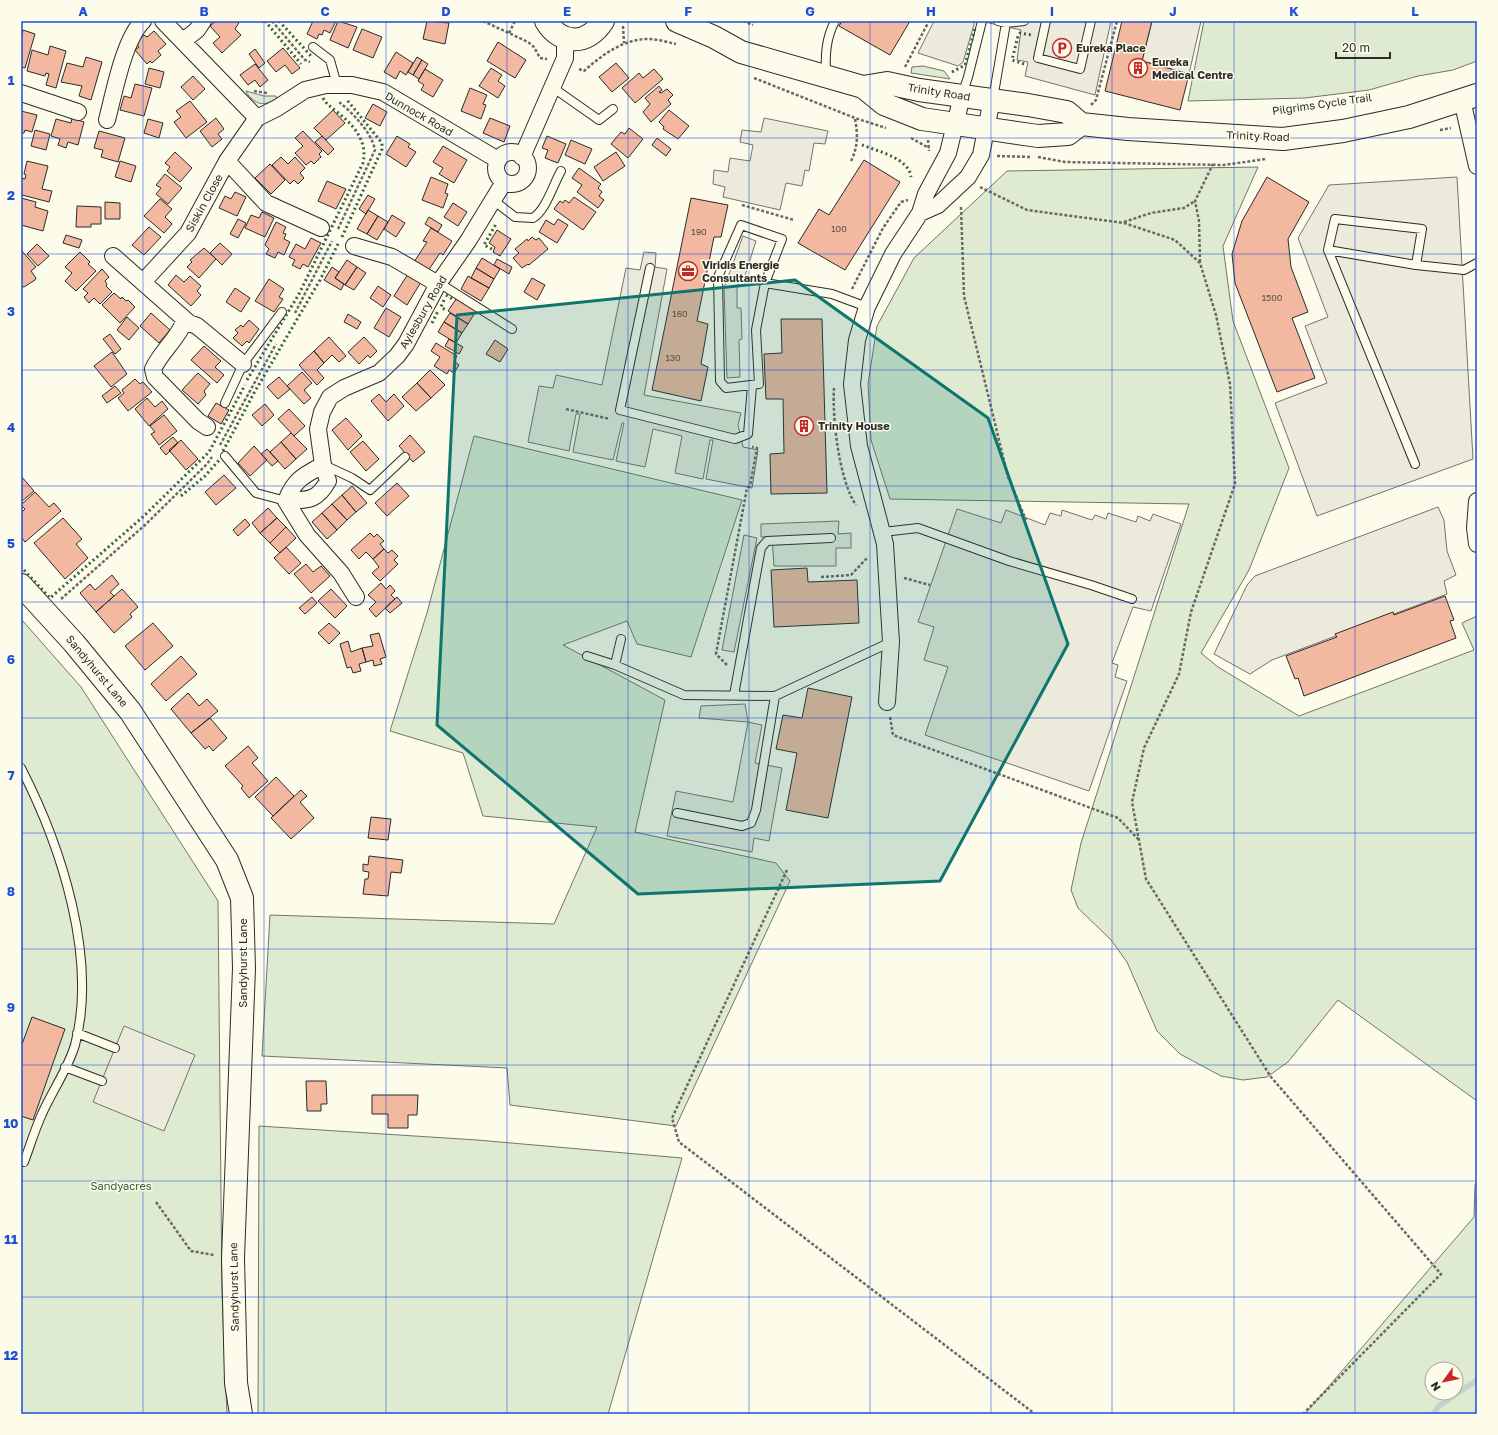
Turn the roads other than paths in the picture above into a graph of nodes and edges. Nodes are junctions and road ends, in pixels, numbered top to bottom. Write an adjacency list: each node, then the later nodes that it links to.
1 (143, 21): 28 (street)
2 (163, 21): 14 (street)
3 (203, 21): 14 (street)
4 (546, 21): 13 (main road)
5 (603, 21): 13 (main road)
6 (677, 21): 16 (main road, Trinity Road)
7 (835, 21): 16 (lane)
8 (982, 21): 21 (lane)
9 (1024, 21): 12 (lane)
10 (1046, 21): 11 (lane)
11 (1091, 21)
12 (1002, 22): 23 (lane)
13 (565, 38): 18 (street)
14 (183, 41): 27 (street)
15 (313, 47): 17 (lane)
16 (826, 75): 19 (main road, Trinity Road)
17 (332, 85): 27 (street, Dunnock Road); 32 (street, Dunnock Road)
18 (552, 87): 24 (lane); 31 (street)
19 (863, 87): 21 (main road, Trinity Road); 29 (main road, Trinity Road)
20 (21, 93): 25 (street)
21 (962, 96): 23 (main road, Trinity Road); 29 (street)
22 (1470, 97): 26 (main road, Trinity Road); 34 (street)
23 (992, 99): 26 (main road, Trinity Road); 30 (street)
24 (613, 109)
25 (78, 112)
26 (1084, 116): 30 (main road, Trinity Road)
27 (257, 118): 33 (street, Siskin Close)
28 (107, 120)
29 (956, 124): 30 (main road, Trinity Road); 38 (street)
30 (987, 129): 38 (street)
31 (522, 156): 32 (street); 36 (street)
32 (498, 160): 36 (street)
33 (227, 161): 39 (street); 46 (street, Siskin Close)
34 (1477, 166)
35 (561, 171): 37 (lane)
36 (504, 182): 37 (street, Aylesbury Road)
37 (493, 200): 48 (street, Aylesbury Road)
38 (920, 212): 49 (street)
39 (320, 228)
40 (354, 246): 48 (street)
41 (1328, 250): 44 (lane); 44 (lane); 59 (lane)
42 (113, 256): 46 (street)
43 (1477, 263): 44 (lane)
44 (1416, 265)
45 (650, 268): 54 (lane)
46 (143, 282): 51 (street)
47 (765, 283): 49 (lane); 54 (lane); 54 (lane)
48 (438, 284): 52 (lane); 60 (street, Aylesbury Road)
49 (867, 307): 63 (street)
50 (282, 312): 53 (lane)
51 (185, 320): 53 (street); 56 (street)
52 (512, 329)
53 (243, 364): 55 (lane)
54 (752, 386)
55 (225, 403)
56 (207, 427)
57 (225, 456): 61 (lane)
58 (405, 458): 60 (lane)
59 (1415, 464)
60 (323, 465): 61 (street); 61 (street, Aylesbury Road)
61 (286, 501): 67 (street)
62 (1477, 501): 65 (street)
63 (883, 532): 68 (lane); 70 (street)
64 (831, 538): 73 (lane)
65 (1477, 544)
66 (21, 585): 83 (main road, Sandyhurst Lane)
67 (356, 597)
68 (1132, 599)
69 (621, 639): 72 (lane)
70 (891, 642): 74 (lane); 75 (street)
71 (587, 656): 72 (lane)
72 (615, 664): 73 (lane)
73 (734, 695): 74 (lane)
74 (775, 696): 77 (lane)
75 (888, 702)
76 (21, 768): 78 (lane)
77 (677, 813)
78 (77, 1033): 79 (lane); 80 (lane)
79 (115, 1048)
80 (66, 1067): 81 (lane); 82 (lane)
81 (102, 1081)
82 (24, 1162)
83 (241, 1414)

